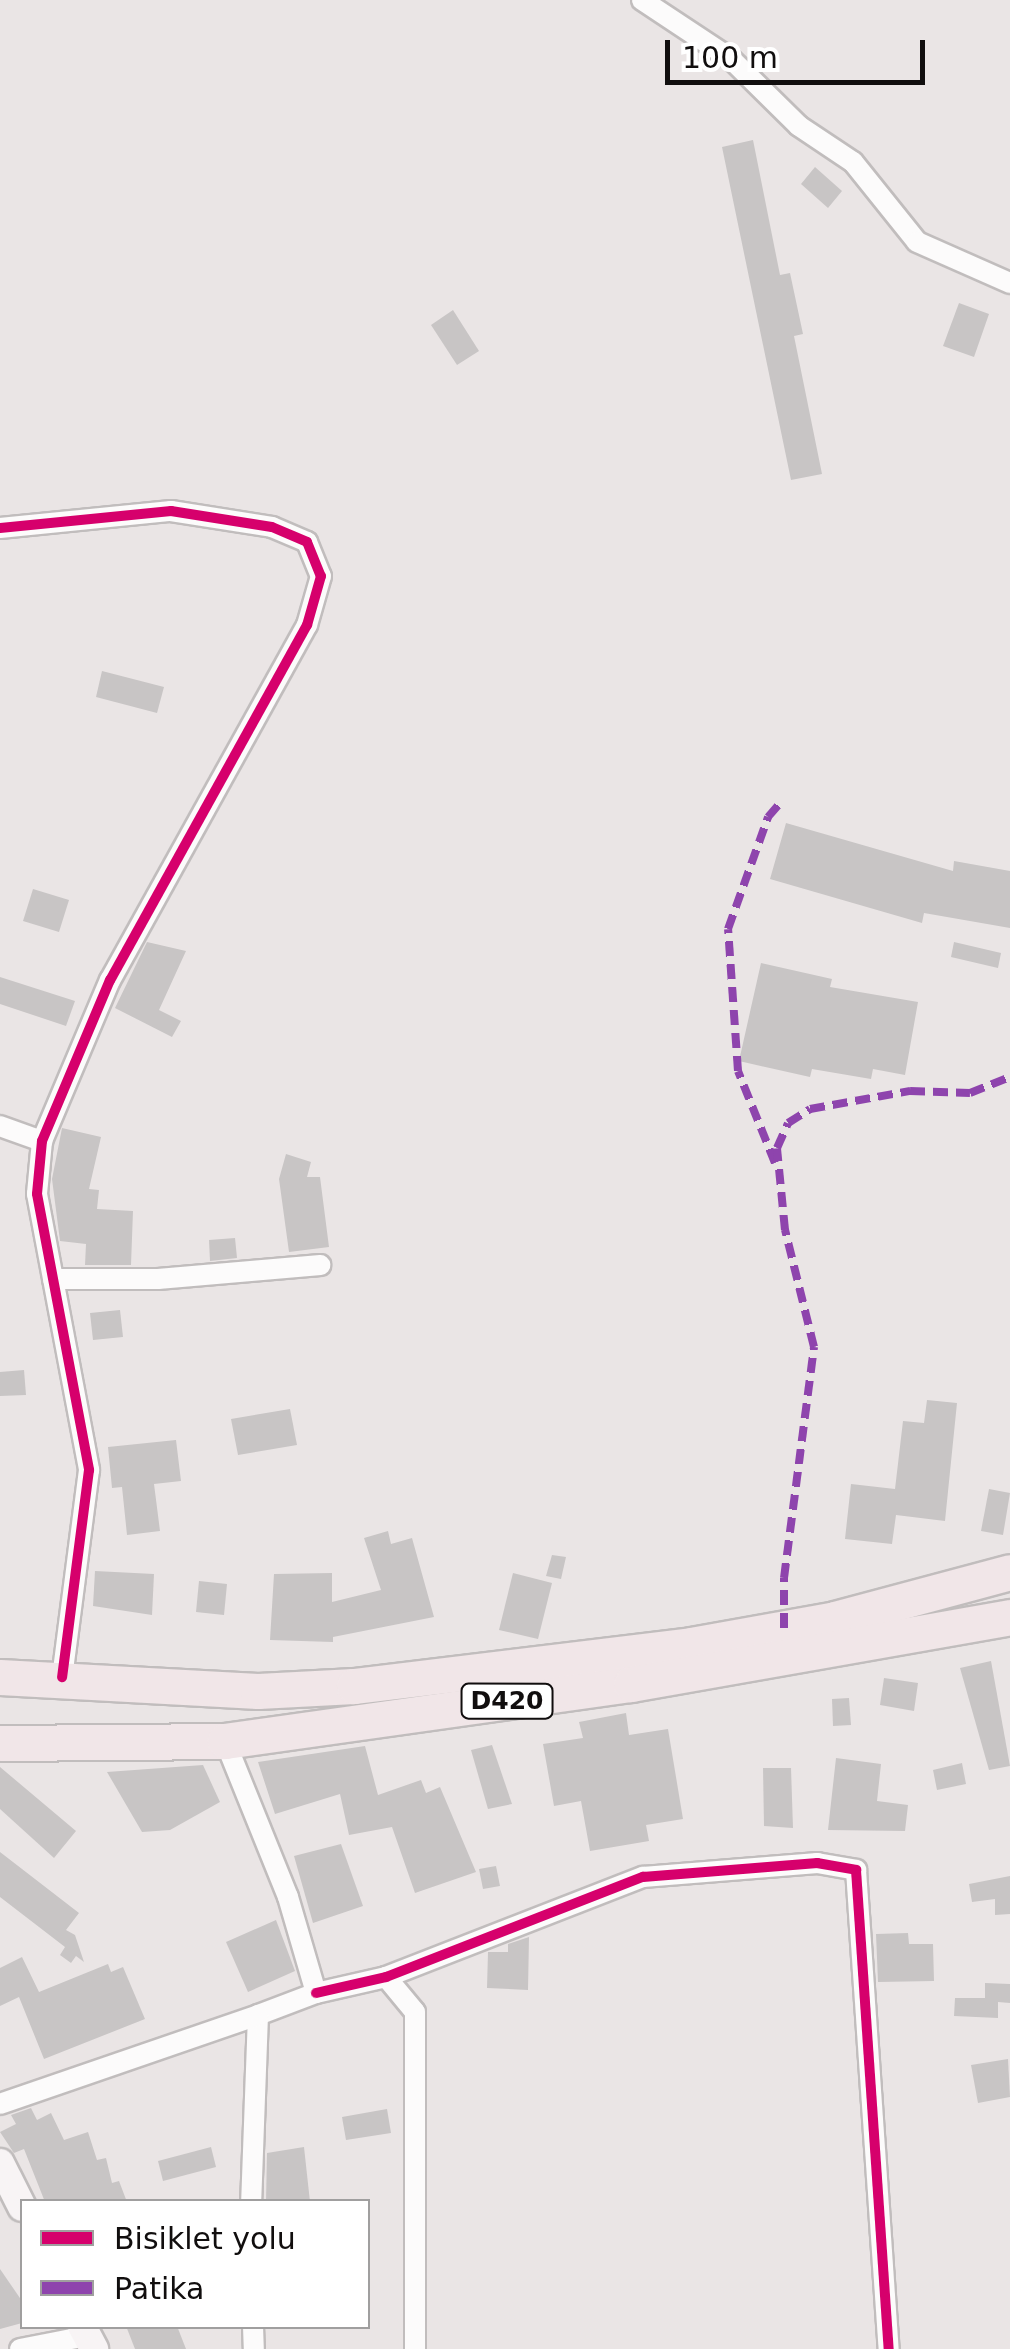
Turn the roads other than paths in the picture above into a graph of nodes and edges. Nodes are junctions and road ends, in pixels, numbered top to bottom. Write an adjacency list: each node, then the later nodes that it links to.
1 (642, 0): 2 (street)
2 (1010, 284)
3 (0, 528): 5 (street)
4 (0, 1126): 5 (street)
5 (42, 1141): 7 (street)
6 (320, 1266): 7 (street)
7 (53, 1279): 10 (street)
8 (1010, 1572): 10 (highway)
9 (1010, 1616): 12 (highway, D420)
10 (62, 1677): 11 (highway)
11 (0, 1678)
12 (225, 1741): 13 (highway, D420); 15 (street)
13 (0, 1743)
14 (386, 1978): 15 (street); 24 (street); 25 (street)
15 (316, 1992): 16 (street)
16 (258, 2015): 17 (street); 19 (street)
17 (0, 2104)
18 (0, 2163): 20 (street)
19 (251, 2199)
20 (20, 2203)
21 (88, 2337): 22 (street)
22 (50, 2346): 23 (street)
23 (20, 2349)
24 (414, 2349)
25 (889, 2349)

